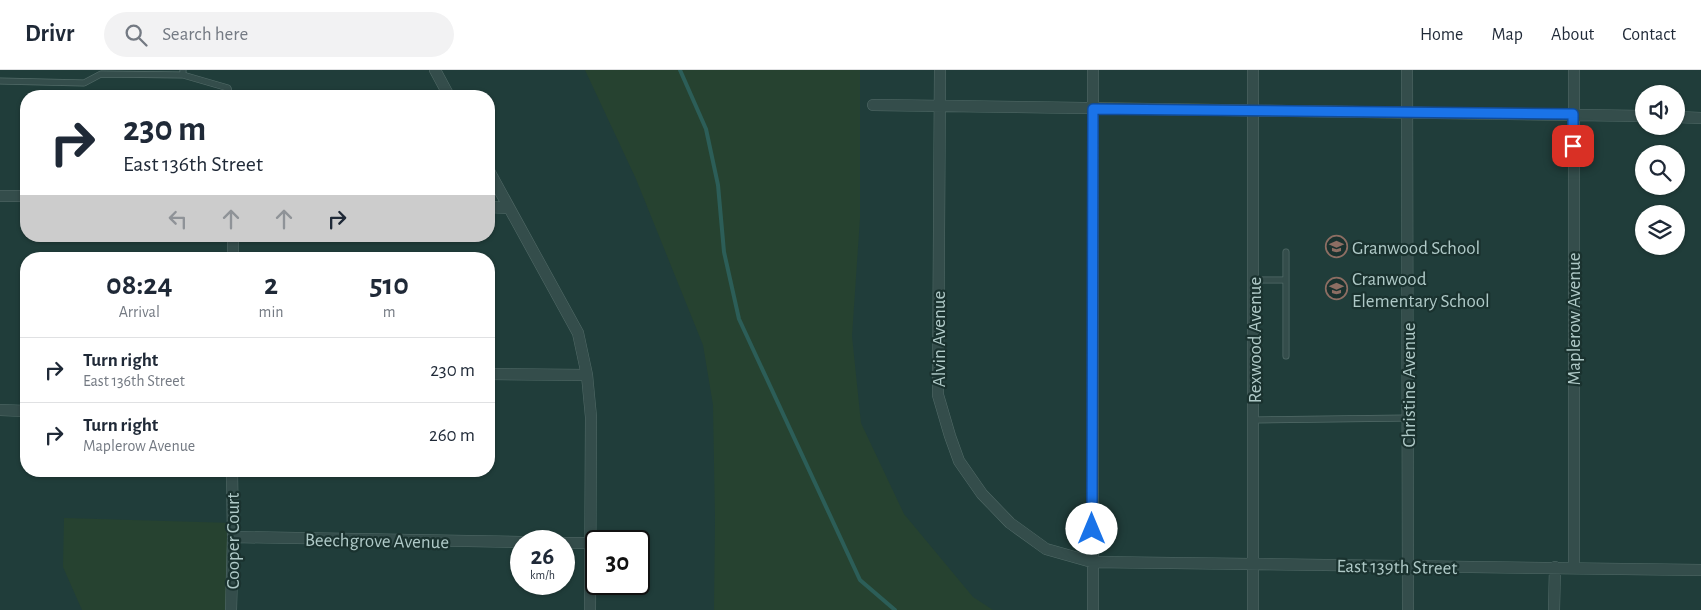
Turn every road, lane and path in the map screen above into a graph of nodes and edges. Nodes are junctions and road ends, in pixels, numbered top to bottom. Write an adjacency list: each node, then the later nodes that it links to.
1 (435, 70): 11 (street)
2 (940, 70): 13 (street, Alvin Avenue)
3 (1093, 70): 14 (street)
4 (1253, 70): 15 (street, Rexwood Avenue)
5 (1407, 70): 16 (street, Christine Avenue)
6 (1574, 70): 17 (street, Maplerow Avenue)
7 (101, 72): 8 (lane); 9 (lane)
8 (183, 73): 10 (lane)
9 (0, 81)
10 (228, 90)
11 (446, 90)
12 (873, 105): 13 (street)
13 (940, 106): 14 (street); 40 (street, Alvin Avenue)
14 (1093, 109): 15 (street); 40 (street)
15 (1253, 110): 16 (street); 27 (street, Rexwood Avenue)
16 (1407, 111): 17 (street); 34 (street, Christine Avenue)
17 (1573, 114): 18 (street); 44 (street, Maplerow Avenue)
18 (1635, 116)
19 (1685, 117): 20 (street)
20 (1701, 118)
21 (495, 183): 25 (street)
22 (0, 196): 23 (street)
23 (20, 196)
24 (495, 207): 25 (street)
25 (508, 208): 31 (street)
26 (1286, 252): 28 (lane)
27 (1254, 280): 28 (lane); 35 (street, Rexwood Avenue)
28 (1286, 280): 29 (lane)
29 (1286, 356)
30 (495, 374): 31 (street)
31 (587, 375): 37 (street)
32 (0, 410): 33 (street)
33 (20, 410)
34 (1408, 418): 35 (lane); 42 (street, Christine Avenue)
35 (1254, 420): 41 (street, Rexwood Avenue)
36 (232, 477): 38 (street, Cooper Court)
37 (591, 530)
38 (233, 537): 39 (street, Beechgrove Avenue); 47 (street, Cooper Court)
39 (510, 542)
40 (1092, 562): 41 (street, East 139th Street); 49 (street)
41 (1254, 564): 42 (street, East 139th Street); 50 (street, Rexwood Avenue)
42 (1409, 566): 43 (street, East 139th Street); 51 (street, Christine Avenue)
43 (1555, 567): 44 (street, East 139th Street); 52 (street)
44 (1574, 568): 45 (street, East 139th Street)
45 (1701, 570)
46 (590, 595): 48 (street)
47 (231, 610)
48 (590, 610)
49 (1093, 610)
50 (1253, 610)
51 (1408, 610)
52 (1554, 610)

